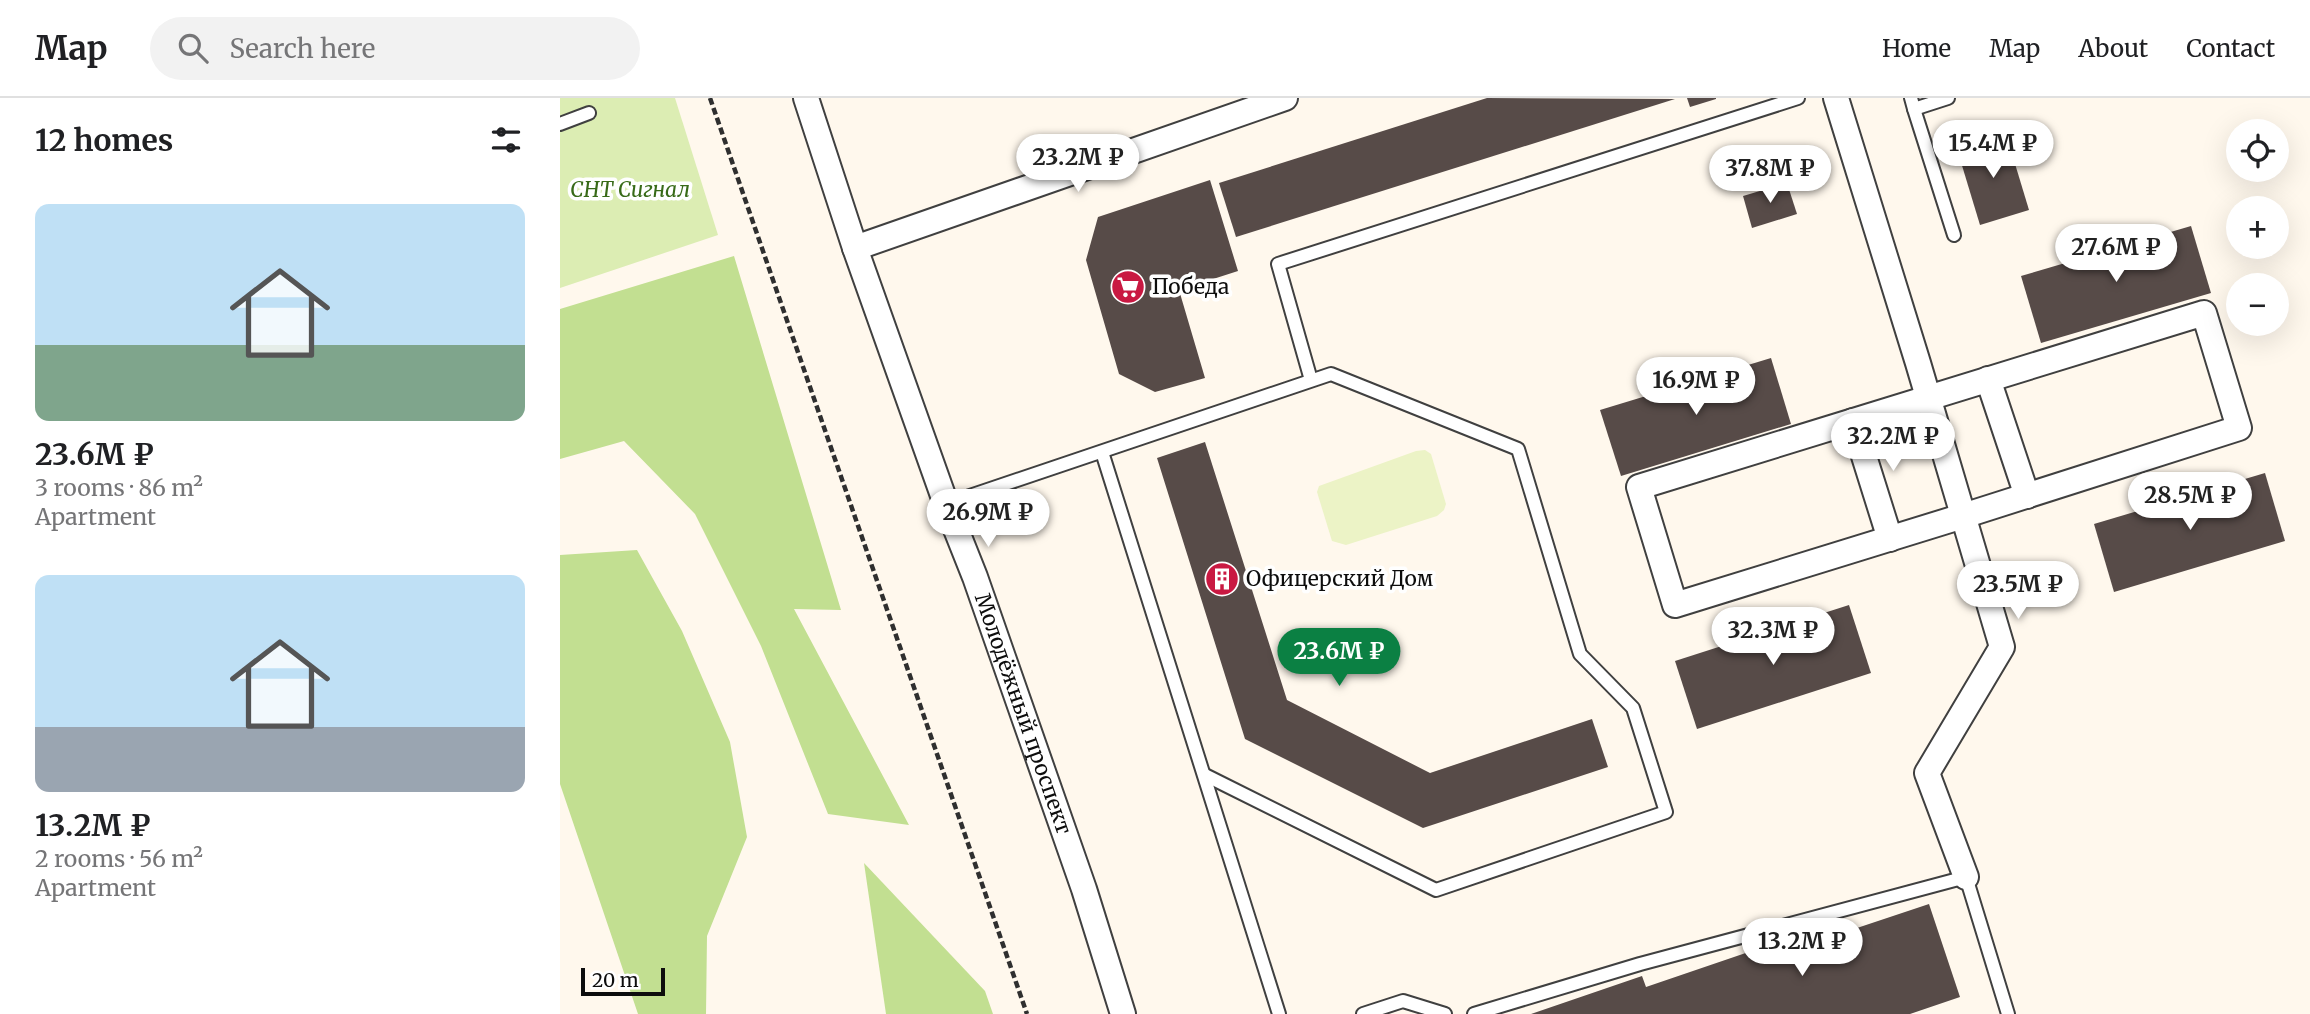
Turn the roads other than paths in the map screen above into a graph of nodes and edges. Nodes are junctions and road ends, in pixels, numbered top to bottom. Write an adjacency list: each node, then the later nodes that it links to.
1 (806, 98): 10 (street, Молодёжный проспект)
2 (1285, 98): 10 (street)
3 (1798, 98): 12 (lane)
4 (1836, 98): 13 (street)
5 (1948, 98): 6 (lane)
6 (1912, 103): 9 (lane)
7 (589, 113): 8 (lane)
8 (560, 124)
9 (1954, 235)
10 (855, 248): 17 (street, Молодёжный проспект)
11 (1988, 379): 13 (street); 16 (street); 16 (street)
12 (1311, 380): 15 (lane); 20 (lane)
13 (1928, 397): 14 (street); 18 (street)
14 (1853, 421): 19 (street); 19 (street)
15 (1102, 452): 17 (lane); 20 (lane)
16 (2027, 496): 18 (street)
17 (946, 504): 22 (street, Молодёжный проспект)
18 (1963, 516): 19 (street); 21 (street)
19 (1890, 539)
20 (1205, 775): 23 (lane)
21 (1966, 877): 26 (lane); 27 (lane)
22 (1123, 1014)
23 (1279, 1014)
24 (1363, 1014): 25 (lane)
25 (1445, 1014)
26 (1474, 1014)
27 (2008, 1014)

